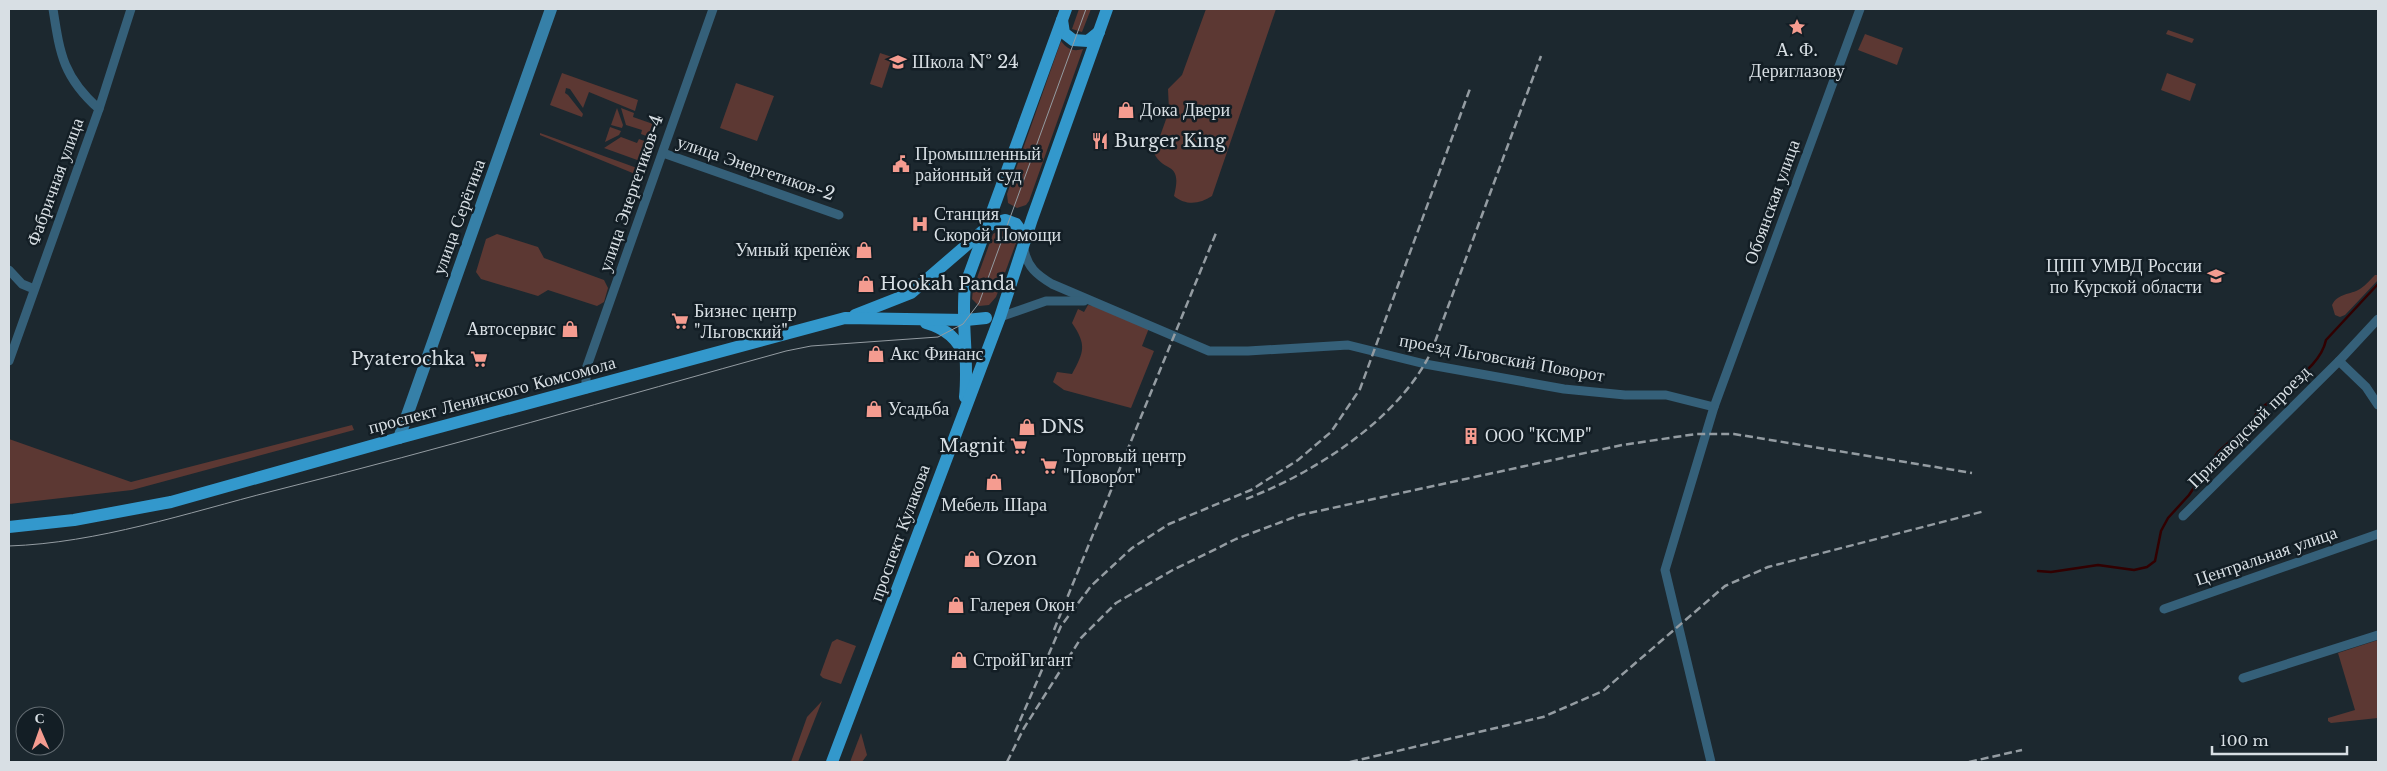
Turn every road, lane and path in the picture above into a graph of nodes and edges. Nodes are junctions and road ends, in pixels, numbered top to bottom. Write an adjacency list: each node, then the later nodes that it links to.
1 (53, 9): 9 (street, Фабричная улица)
2 (131, 9): 9 (street)
3 (552, 9): 31 (main road, улица Серёгина)
4 (713, 9): 10 (street, улица Энергетиков-4)
5 (1107, 9): 8 (main road)
6 (1860, 9): 29 (street, Обоянская улица)
7 (1064, 13): 8 (main road); 12 (main road)
8 (1099, 31): 13 (main road)
9 (99, 109): 16 (street, Фабричная улица)
10 (663, 153): 11 (street, улица Энергетиков-2); 27 (street, улица Энергетиков-4)
11 (839, 215)
12 (986, 228): 13 (main road); 15 (main road); 19 (main road)
13 (1024, 242): 17 (street, проезд Льговский Поворот); 18 (main road, проспект Кулакова)
14 (9, 270): 16 (street)
15 (965, 286): 21 (main road); 23 (main road)
16 (34, 289): 25 (street, Фабричная улица)
17 (1096, 302): 18 (street); 29 (street, проезд Льговский Поворот)
18 (1000, 317): 21 (main road, проспект Ленинского Комсомола); 30 (main road, проспект Кулакова)
19 (845, 318): 20 (main road, проспект Ленинского Комсомола); 27 (main road, проспект Ленинского Комсомола)
20 (894, 318): 23 (main road, проспект Ленинского Комсомола); 26 (main road)
21 (986, 318): 23 (main road, проспект Ленинского Комсомола)
22 (2378, 319): 24 (street, Призаводской проезд)
23 (964, 320): 26 (main road)
24 (2339, 361): 28 (street); 32 (street, Призаводской проезд)
25 (9, 362)
26 (967, 365): 30 (main road)
27 (586, 389): 31 (main road, проспект Ленинского Комсомола)
28 (2378, 405)
29 (1714, 407): 39 (street)
30 (963, 414): 38 (main road, проспект Кулакова)
31 (399, 438): 33 (main road, проспект Ленинского Комсомола)
32 (2183, 516)
33 (9, 527)
34 (2378, 534): 35 (street, Центральная улица)
35 (2164, 609)
36 (2378, 635): 37 (street)
37 (2243, 678)
38 (832, 762)
39 (1711, 762)

